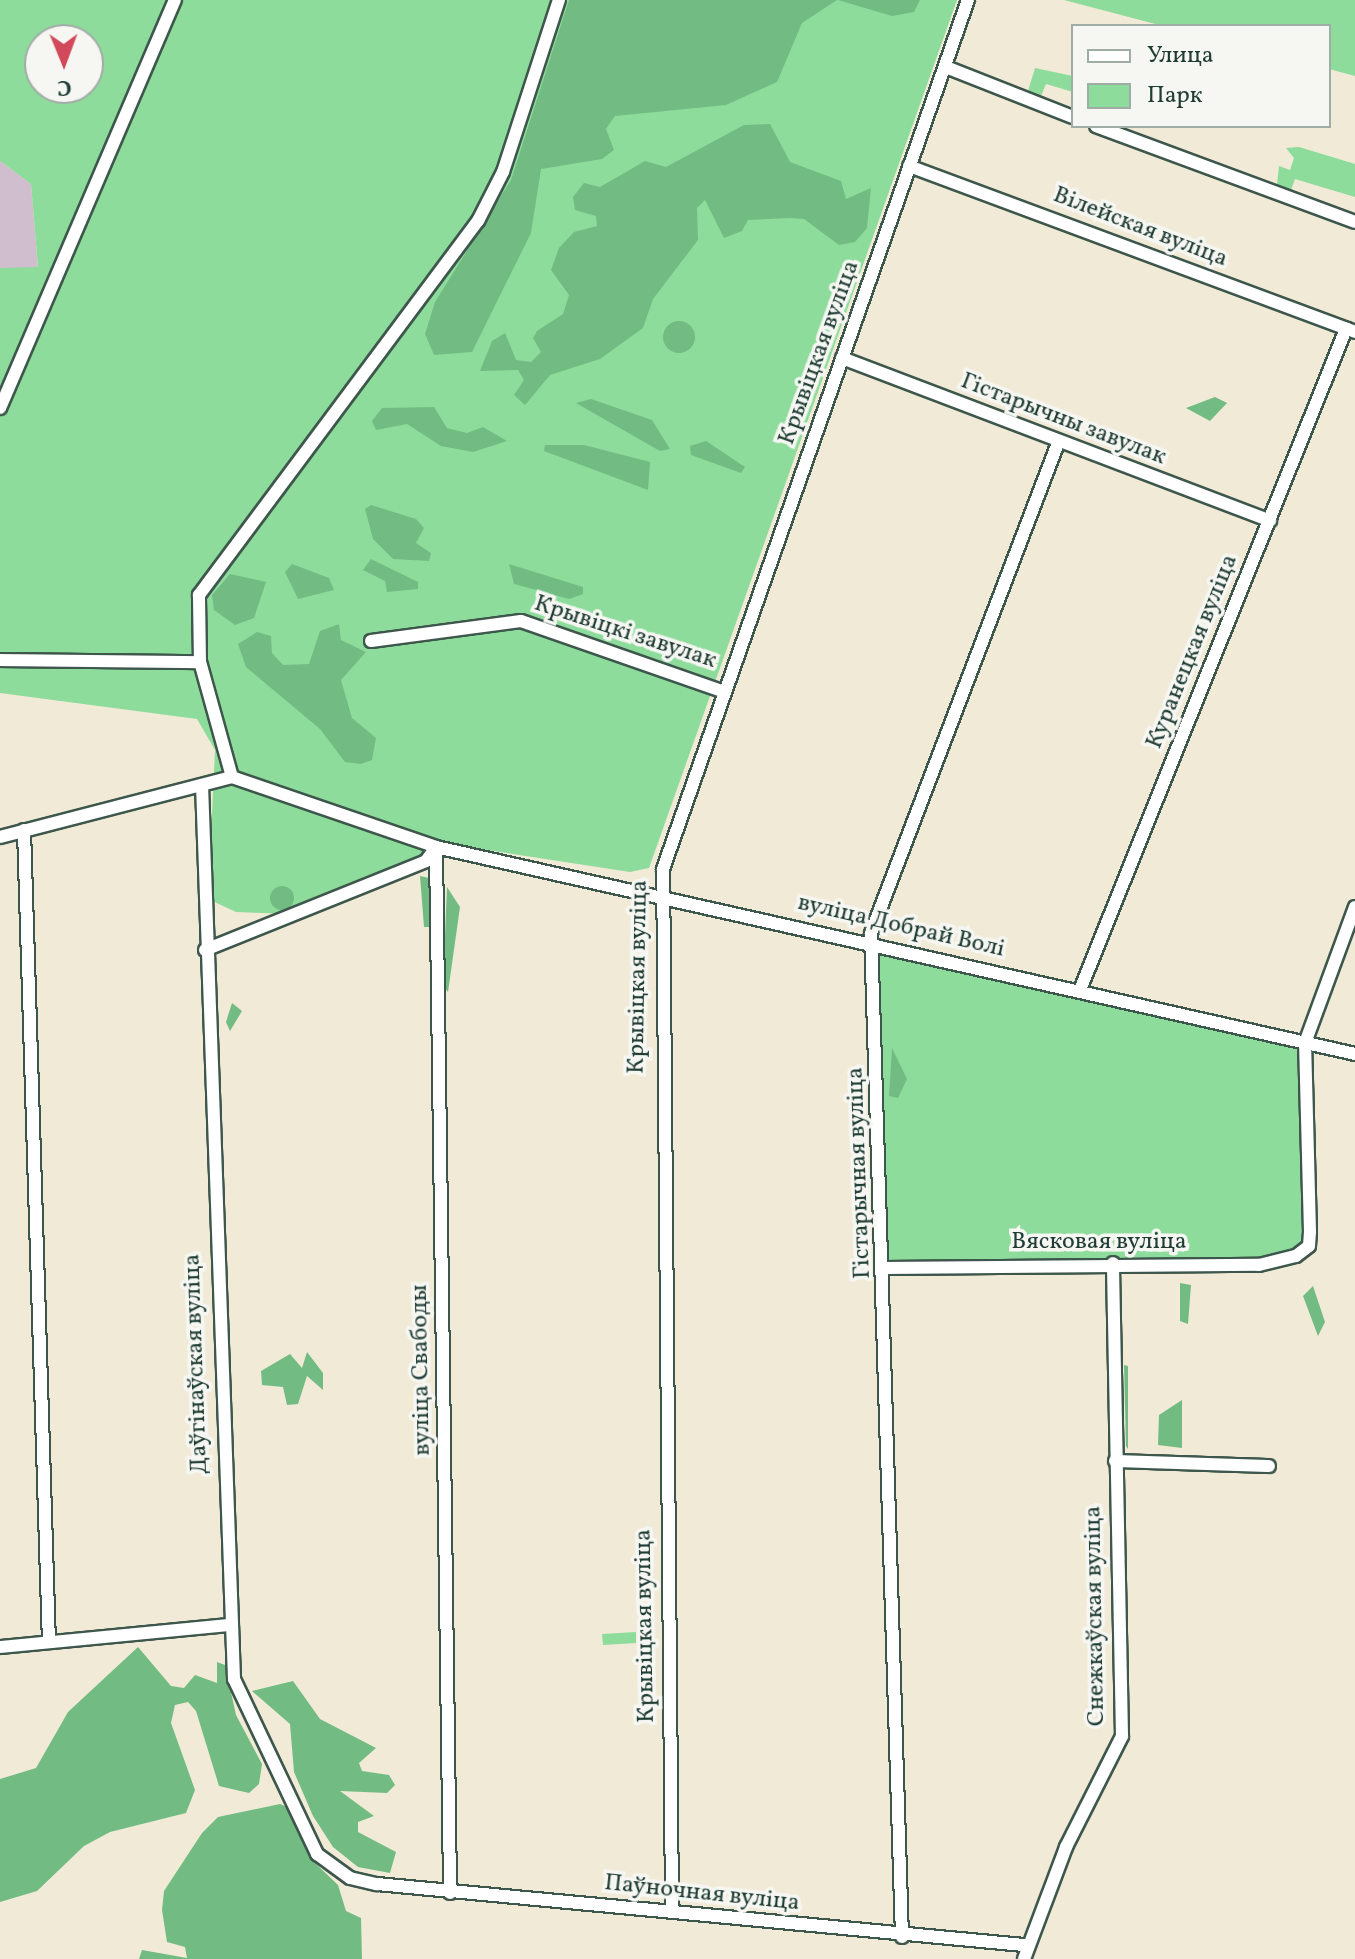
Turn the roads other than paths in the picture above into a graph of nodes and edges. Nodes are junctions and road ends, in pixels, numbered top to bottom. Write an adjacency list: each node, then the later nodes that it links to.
1 (175, 0): 11 (street)
2 (559, 0): 16 (street)
3 (968, 0): 4 (street, Крывіцкая вуліца)
4 (946, 67): 5 (street); 7 (street, Крывіцкая вуліца)
5 (1071, 116)
6 (1101, 128): 8 (street)
7 (909, 166): 9 (street, Вілейская вуліца); 10 (street, Крывіцкая вуліца)
8 (1355, 222)
9 (1350, 330): 13 (street, Куранецкая вуліца)
10 (842, 358): 12 (street, Гістарычны завулак); 17 (street, Крывіцкая вуліца)
11 (0, 408)
12 (1058, 443): 13 (street, Гістарычны завулак); 25 (street, Гістарычная вуліца)
13 (1270, 521): 27 (street, Куранецкая вуліца)
14 (371, 641): 17 (street, Крывіцкі завулак)
15 (0, 660): 16 (street)
16 (200, 662): 18 (street)
17 (722, 691): 23 (street, Крывіцкая вуліца)
18 (232, 777): 19 (street); 22 (street, вуліца Добрай Волі)
19 (202, 785): 20 (street); 26 (street, Даўгінаўская вуліца)
20 (24, 830): 21 (street); 35 (street)
21 (0, 837)
22 (436, 847): 23 (street, вуліца Добрай Волі); 26 (street); 38 (street, вуліца Свабоды)
23 (659, 895): 25 (street, вуліца Добрай Волі); 39 (street, Крывіцкая вуліца)
24 (1355, 907): 28 (street)
25 (873, 946): 27 (street, вуліца Добрай Волі); 31 (street, Гістарычная вуліца)
26 (205, 950): 34 (street, Даўгінаўская вуліца)
27 (1080, 990): 28 (street, вуліца Добрай Волі)
28 (1305, 1043): 29 (street, вуліца Добрай Волі); 30 (street, Вясковая вуліца)
29 (1355, 1054)
30 (1113, 1263): 31 (street, Вясковая вуліца); 32 (street, Снежкаўская вуліца)
31 (885, 1268): 40 (street, Гістарычная вуліца)
32 (1115, 1461): 33 (street); 41 (street, Снежкаўская вуліца)
33 (1269, 1466)
34 (228, 1625): 35 (street); 37 (street, Даўгінаўская вуліца)
35 (49, 1642): 36 (street)
36 (0, 1647)
37 (377, 1884): 38 (street, Паўночная вуліца)
38 (450, 1893): 39 (street, Паўночная вуліца)
39 (672, 1911): 40 (street, Паўночная вуліца)
40 (902, 1937): 41 (street, Паўночная вуліца)
41 (1024, 1952)

